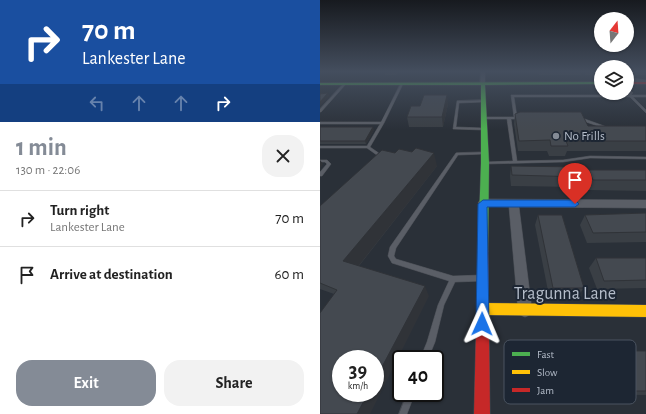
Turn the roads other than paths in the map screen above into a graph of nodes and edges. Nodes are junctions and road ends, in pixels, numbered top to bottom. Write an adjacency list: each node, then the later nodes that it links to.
1 (338, 91): 5 (lane)
2 (398, 91): 19 (lane)
3 (483, 91): 10 (street)
4 (328, 94): 5 (lane)
5 (336, 94): 11 (lane)
6 (594, 96): 15 (lane)
7 (634, 96): 8 (lane)
8 (646, 96)
9 (634, 100): 12 (lane)
10 (483, 101): 13 (street); 20 (lane)
11 (320, 111)
12 (646, 112)
13 (483, 118): 14 (lane); 20 (street)
14 (509, 118): 15 (lane); 28 (lane)
15 (516, 118): 16 (lane)
16 (528, 118)
17 (576, 118): 21 (lane)
18 (320, 123): 19 (lane)
19 (382, 123): 23 (lane)
20 (483, 128): 24 (street)
21 (612, 128)
22 (320, 147): 23 (lane)
23 (368, 147): 25 (lane)
24 (484, 153): 29 (street); 35 (lane)
25 (382, 157)
26 (646, 158): 28 (lane)
27 (320, 161): 30 (lane)
28 (515, 162): 29 (lane)
29 (485, 163): 31 (street)
30 (320, 175)
31 (483, 204): 32 (street); 34 (street)
32 (514, 204): 33 (street); 37 (street)
33 (646, 204)
34 (483, 278): 35 (lane); 36 (street)
35 (453, 279): 39 (lane)
36 (483, 309): 37 (street, Tragunna Lane); 42 (street)
37 (525, 310): 38 (street, Tragunna Lane)
38 (646, 311)
39 (428, 350)
40 (408, 402): 41 (lane)
41 (403, 414)
42 (482, 414)

